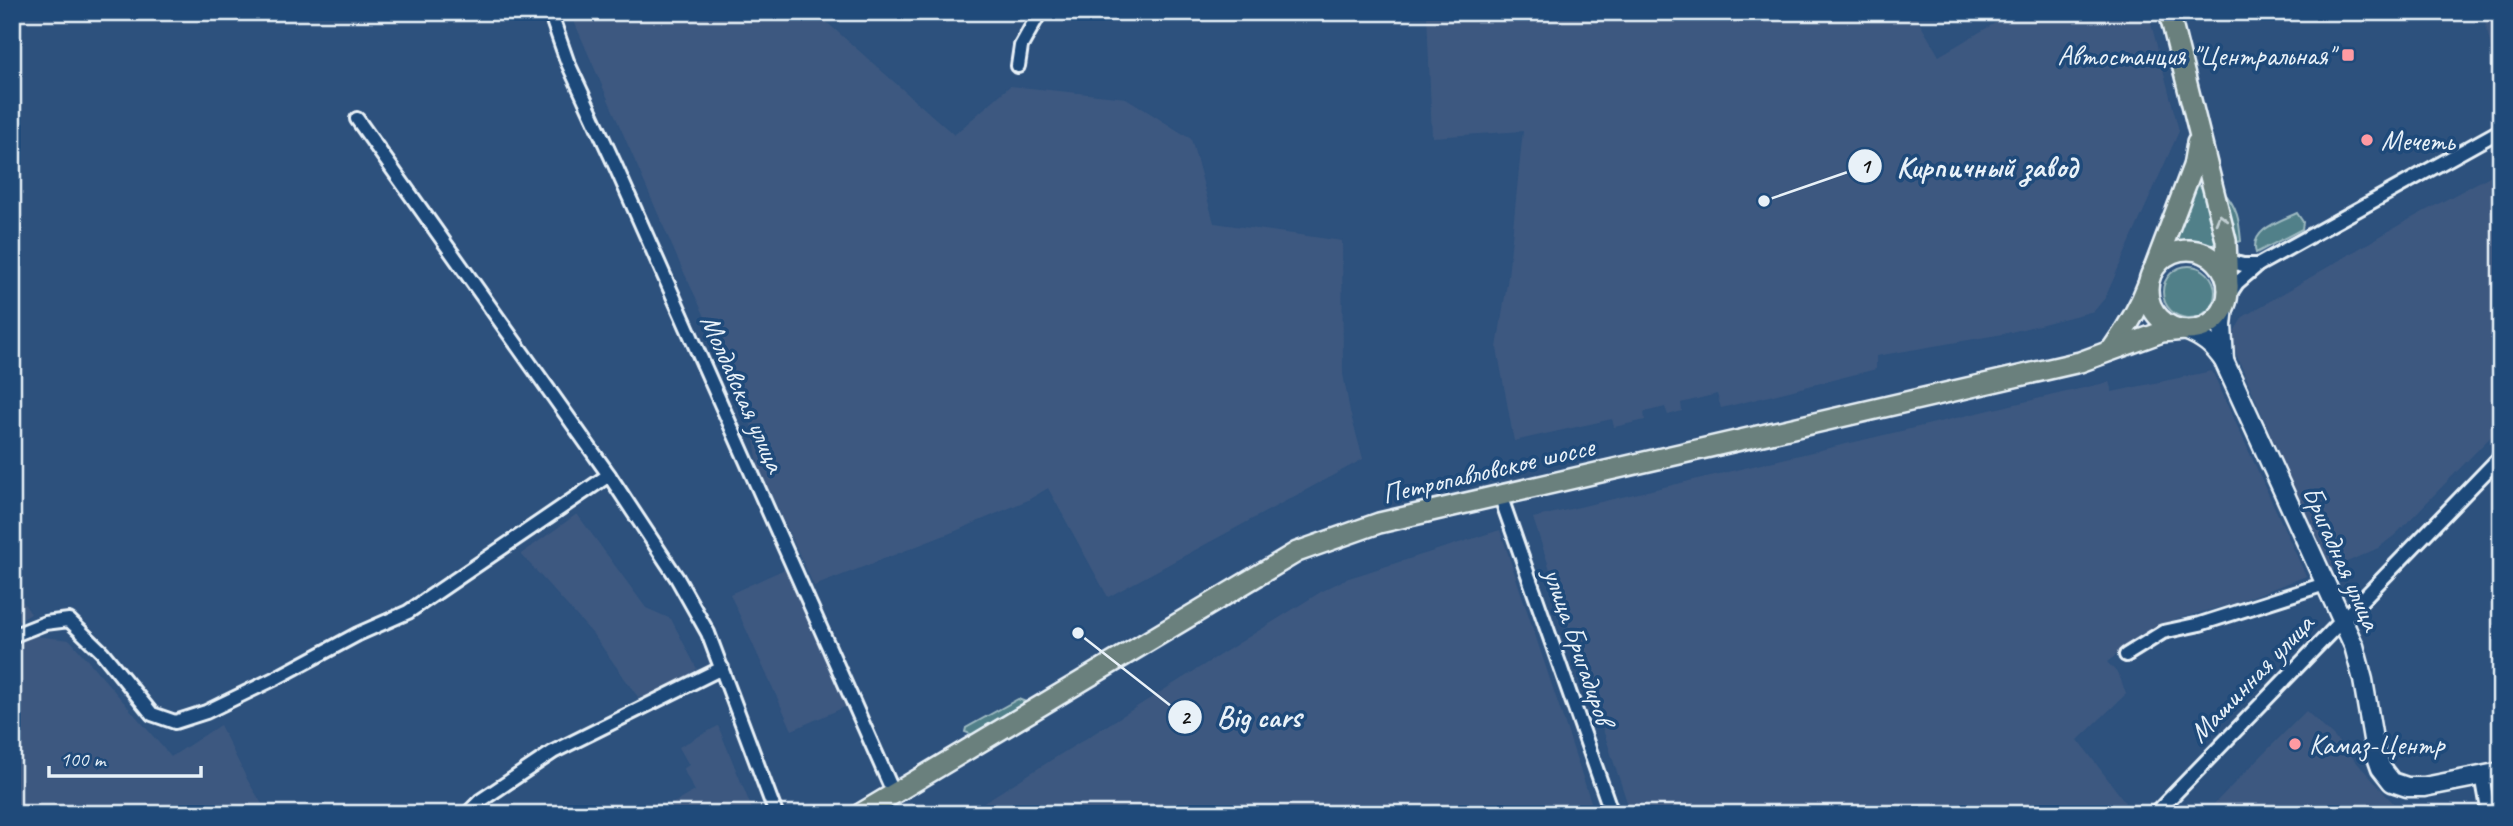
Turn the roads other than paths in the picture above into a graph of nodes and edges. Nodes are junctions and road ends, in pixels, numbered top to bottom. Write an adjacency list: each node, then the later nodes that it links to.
1 (550, 12): 25 (street, Молдавская улица)
2 (1040, 12): 4 (street)
3 (2169, 12): 7 (main road)
4 (1018, 66)
5 (357, 119): 16 (street)
6 (2501, 130): 9 (street)
7 (2199, 135): 8 (main road, one-way to 7); 10 (main road)
8 (2219, 258): 9 (street); 10 (main road); 11 (main road)
9 (2258, 265): 11 (street)
10 (2151, 275): 12 (main road); 13 (main road)
11 (2227, 297): 12 (main road); 14 (main road)
12 (2185, 330): 13 (main road, Петропавловское шоссе); 14 (main road)
13 (2111, 350): 17 (main road, Петропавловское шоссе)
14 (2224, 361): 18 (main road, Бригадная улица)
15 (2501, 456): 19 (street, Машинная улица)
16 (609, 475): 20 (street); 22 (street)
17 (1500, 495): 25 (main road, Петропавловское шоссе); 29 (street, улица Бригадиров)
18 (2325, 584): 19 (main road, Бригадная улица); 21 (street)
19 (2341, 619): 24 (main road, Бригадная улица); 30 (street, Машинная улица)
20 (12, 636)
21 (2126, 656)
22 (722, 668): 26 (street); 27 (street)
23 (2501, 772): 24 (main road)
24 (2482, 775): 31 (street)
25 (894, 794): 28 (main road, Петропавловское шоссе)
26 (467, 814)
27 (776, 814)
28 (860, 814)
29 (1612, 814)
30 (2155, 814)
31 (2489, 814)

